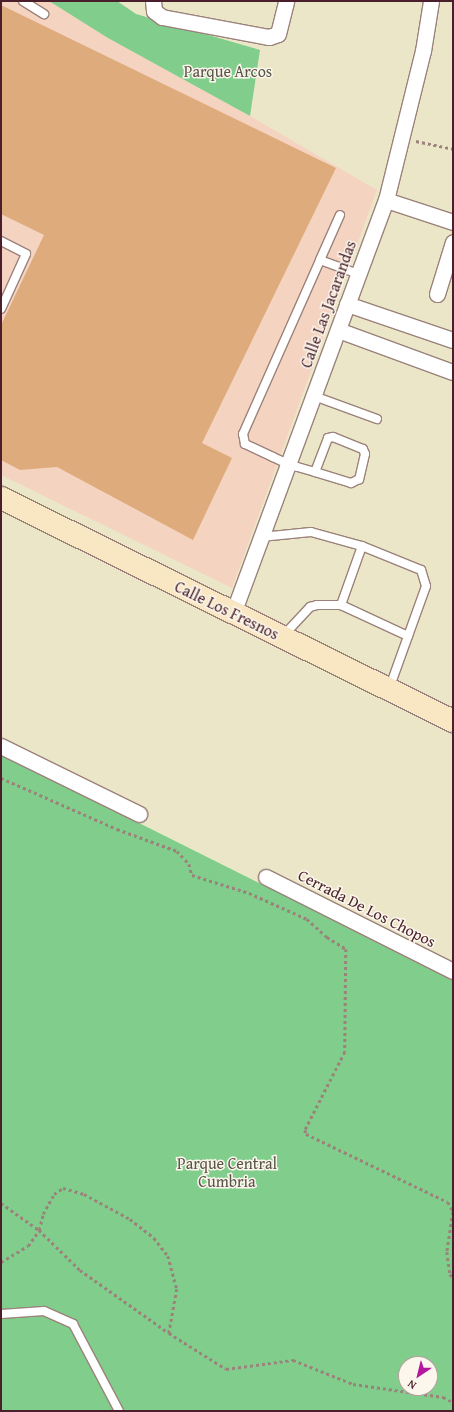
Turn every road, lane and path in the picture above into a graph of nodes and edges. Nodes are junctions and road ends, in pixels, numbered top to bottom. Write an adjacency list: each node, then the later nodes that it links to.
1 (23, 1): 5 (lane)
2 (153, 1): 3 (street)
3 (286, 1)
4 (431, 1): 6 (street, Calle Las Jacarandas)
5 (44, 14)
6 (402, 138): 7 (path); 8 (street, Calle Las Jacarandas)
7 (453, 148)
8 (386, 200): 10 (street); 14 (street, Calle Las Jacarandas)
9 (340, 215): 13 (lane)
10 (453, 222)
11 (1, 241): 17 (lane)
12 (453, 242): 15 (street)
13 (320, 260): 14 (lane); 23 (lane)
14 (358, 274): 16 (street, Calle Las Jacarandas)
15 (437, 294)
16 (347, 304): 18 (street, Calle Las Jacarandas); 19 (street)
17 (1, 309)
18 (338, 330): 20 (street); 21 (street, Calle Las Jacarandas)
19 (453, 340)
20 (453, 372)
21 (314, 396): 22 (lane); 23 (street, Calle Las Jacarandas)
22 (377, 419)
23 (288, 464): 24 (lane); 26 (street, Calle Las Jacarandas)
24 (315, 472): 24 (lane)
25 (1, 498): 29 (street, Calle Los Fresnos)
26 (261, 537): 27 (lane); 29 (street, Calle Las Jacarandas)
27 (362, 546): 28 (lane); 30 (lane)
28 (341, 605): 30 (lane); 31 (lane)
29 (233, 613): 31 (street, Calle Los Fresnos)
30 (408, 636): 32 (lane)
31 (282, 637): 32 (street, Calle Los Fresnos)
32 (389, 689): 33 (street, Calle Los Fresnos)
33 (453, 721)
34 (1, 746): 36 (street)
35 (1, 778): 40 (path)
36 (139, 814)
37 (266, 877): 38 (street, Cerrada De Los Chopos)
38 (453, 971)
39 (1, 1203): 41 (path)
40 (453, 1211): 43 (path)
41 (39, 1230): 42 (path); 45 (path); 45 (path)
42 (1, 1262)
43 (453, 1278)
44 (1, 1314): 47 (lane)
45 (169, 1333): 46 (path)
46 (453, 1402)
47 (120, 1411)

